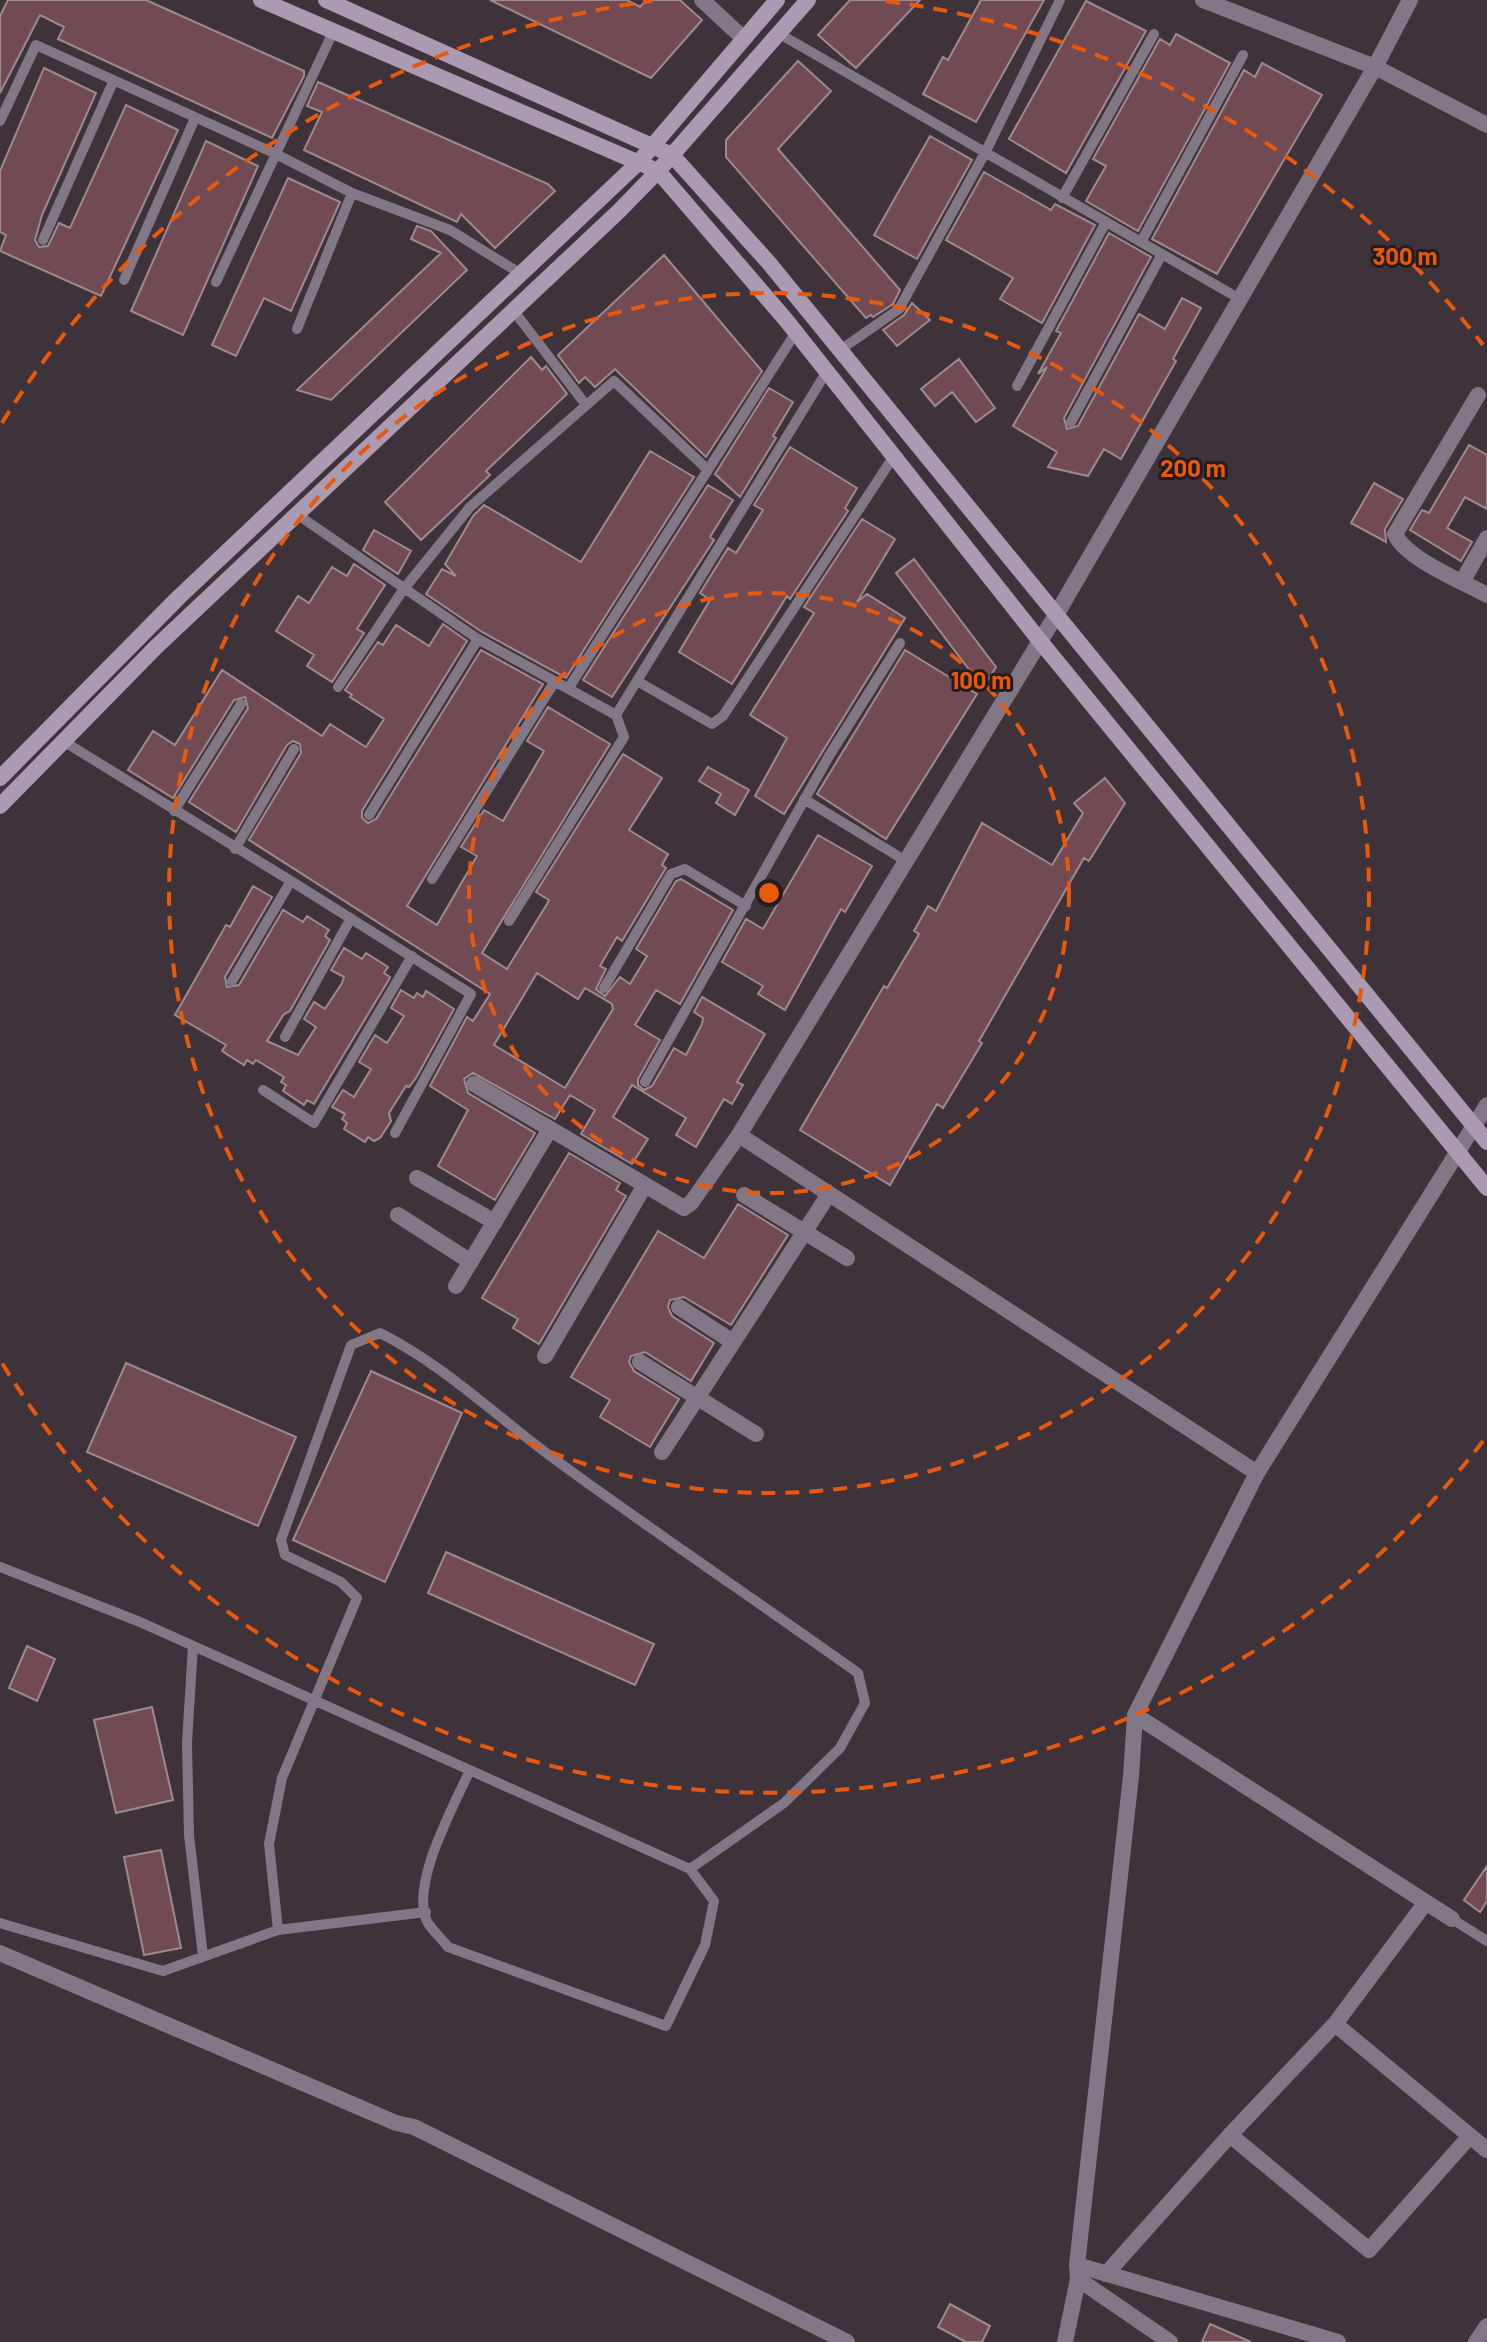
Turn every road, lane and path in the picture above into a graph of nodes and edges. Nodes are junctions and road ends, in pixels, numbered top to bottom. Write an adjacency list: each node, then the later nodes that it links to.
1 (261, 0): 9 (street)
2 (328, 0): 19 (street)
3 (702, 0): 12 (street)
4 (777, 0): 12 (street)
5 (808, 0): 10 (street)
6 (1060, 0): 20 (lane)
7 (1203, 0): 14 (street)
8 (1410, 0): 14 (street)
9 (333, 32): 21 (lane); 23 (street)
10 (778, 33): 20 (lane); 22 (street)
11 (1154, 34): 26 (lane)
12 (743, 38): 19 (street)
13 (1243, 55): 29 (lane)
14 (1375, 67): 18 (street); 34 (street)
15 (113, 82): 16 (lane); 17 (lane); 28 (lane)
16 (195, 118): 21 (lane); 32 (lane)
17 (0, 121)
18 (1487, 125)
19 (653, 146): 22 (street); 23 (street)
20 (986, 151): 26 (lane); 38 (lane)
21 (274, 153): 25 (lane); 33 (lane)
22 (672, 155): 24 (street); 38 (street)
23 (638, 163): 24 (street); 31 (street)
24 (658, 171): 35 (street); 37 (street)
25 (352, 193): 31 (lane); 36 (lane)
26 (1062, 198): 27 (lane)
27 (1106, 222): 29 (lane); 40 (lane)
28 (43, 240)
29 (1141, 242): 30 (lane)
30 (1162, 254): 34 (lane); 43 (lane)
31 (521, 274): 52 (street)
32 (124, 280)
33 (216, 282)
34 (1240, 299): 51 (street)
35 (513, 310): 42 (lane); 46 (street)
36 (297, 329)
37 (796, 332): 39 (street); 45 (lane)
38 (840, 350): 51 (street)
39 (827, 371): 44 (street); 58 (lane)
40 (1017, 386)
41 (1478, 395): 48 (street)
42 (586, 405): 45 (lane); 49 (lane)
43 (1071, 422)
44 (894, 456): 54 (street); 58 (lane)
45 (708, 470): 60 (lane)
46 (298, 515): 49 (lane); 56 (street)
47 (1487, 538): 48 (street)
48 (1462, 582): 50 (street)
49 (403, 590): 53 (lane); 59 (lane)
50 (1487, 595)
51 (1056, 615): 54 (street); 85 (street)
52 (145, 632): 56 (street); 65 (street)
53 (478, 639): 57 (lane); 69 (lane)
54 (1040, 641): 71 (street); 90 (street)
55 (900, 643): 66 (lane)
56 (156, 647): 63 (street)
57 (555, 681): 60 (lane); 72 (lane)
58 (637, 681): 62 (lane)
59 (338, 687)
60 (568, 689): 62 (lane)
61 (241, 704): 68 (lane)
62 (616, 715): 76 (lane)
63 (63, 741): 67 (street); 68 (lane)
64 (294, 749): 70 (lane)
65 (0, 778)
66 (804, 799): 71 (lane); 74 (lane)
67 (0, 806)
68 (174, 811): 70 (lane)
69 (369, 815)
70 (235, 849): 73 (lane)
71 (906, 861): 88 (street)
72 (432, 879)
73 (291, 881): 75 (lane); 78 (lane)
74 (746, 906): 79 (lane); 81 (lane)
75 (351, 918): 77 (lane); 80 (lane)
76 (509, 921)
77 (412, 956): 83 (lane); 87 (lane)
78 (232, 981)
79 (604, 988)
80 (285, 1037)
81 (645, 1082)
82 (474, 1084): 86 (street)
83 (263, 1090)
84 (1487, 1105): 85 (street)
85 (1474, 1127): 89 (street); 90 (street)
86 (550, 1129): 92 (street); 97 (street)
87 (395, 1133)
88 (739, 1135): 92 (street); 94 (street)
89 (1487, 1142)
90 (1458, 1152): 93 (street); 109 (street)
91 (417, 1178): 97 (street)
92 (645, 1185): 104 (street)
93 (1487, 1188)
94 (829, 1194): 98 (street); 109 (street)
95 (744, 1195): 98 (street)
96 (398, 1215): 100 (street)
97 (495, 1222): 100 (street)
98 (805, 1232): 99 (street); 103 (street)
99 (847, 1258)
100 (471, 1262): 101 (street)
101 (456, 1286)
102 (679, 1307): 103 (street)
103 (733, 1342): 106 (street)
104 (545, 1356)
105 (640, 1362): 106 (street)
106 (698, 1397): 107 (street); 108 (street)
107 (756, 1434)
108 (662, 1452)
109 (1257, 1473): 113 (street)
110 (0, 1567): 111 (lane)
111 (193, 1646): 112 (lane); 123 (lane)
112 (313, 1700): 114 (lane); 115 (lane); 120 (lane)
113 (1135, 1715): 116 (street); 128 (street)
114 (470, 1770): 115 (lane); 117 (lane)
115 (690, 1869): 117 (lane)
116 (1426, 1902): 118 (street); 124 (street)
117 (426, 1912): 120 (lane)
118 (1452, 1919): 121 (lane)
119 (0, 1923): 123 (lane)
120 (278, 1930): 123 (lane)
121 (1487, 1941)
122 (0, 1953): 131 (street)
123 (203, 1956)
124 (1335, 2024): 125 (street); 126 (street)
125 (1230, 2135): 126 (street); 129 (street)
126 (1470, 2136): 127 (street)
127 (1487, 2150)
128 (1078, 2272): 129 (street); 132 (street); 133 (street)
129 (1106, 2274): 134 (street)
130 (1487, 2326): 135 (street)
131 (847, 2342)
132 (1065, 2342)
133 (1170, 2342)
134 (1338, 2342)
135 (1476, 2342)

